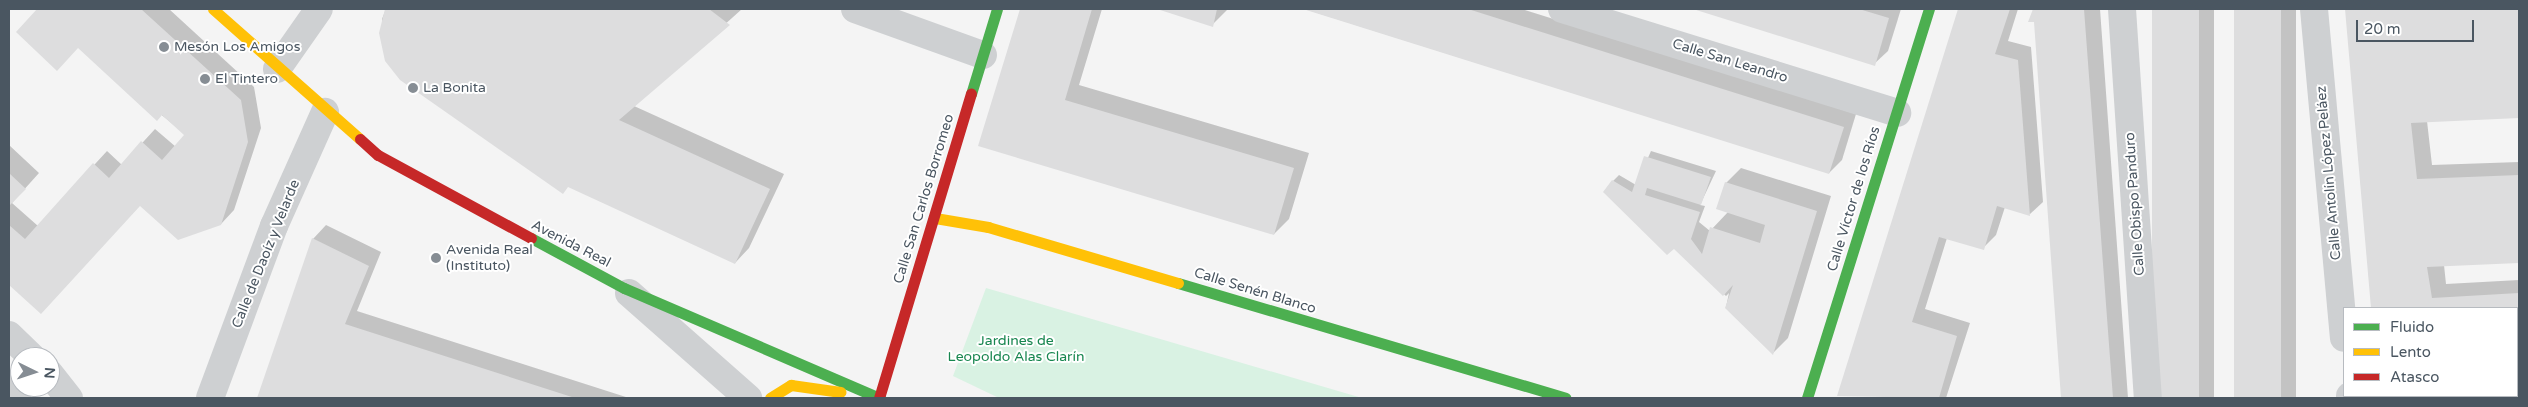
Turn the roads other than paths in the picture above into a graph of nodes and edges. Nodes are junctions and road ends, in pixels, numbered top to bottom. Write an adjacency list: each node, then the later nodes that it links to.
1 (213, 9): 10 (street, Avenida Real)
2 (319, 9): 10 (street)
3 (855, 9): 9 (street)
4 (997, 9): 9 (street, Calle San Carlos Borromeo)
5 (1562, 9): 12 (street, Calle San Leandro)
6 (1930, 9): 12 (street, Calle Víctor de los Ríos)
7 (2122, 9): 28 (street, Calle Obispo Panduro)
8 (2314, 9): 15 (street, Calle Antolín López Peláez)
9 (983, 55): 13 (street, Calle San Carlos Borromeo)
10 (277, 69): 11 (street, Avenida Real)
11 (325, 112): 14 (street, Avenida Real); 22 (street, Calle de Daoíz y Velarde)
12 (1897, 113): 27 (street, Calle Víctor de los Ríos)
13 (935, 218): 25 (street, Calle San Carlos Borromeo); 26 (street, Calle Senén Blanco)
14 (624, 288): 23 (street); 25 (street, Avenida Real)
15 (2343, 327)
16 (9, 335): 17 (street)
17 (22, 347)
18 (60, 387): 21 (street)
19 (9, 388): 20 (street)
20 (17, 398)
21 (69, 398)
22 (210, 398)
23 (748, 398)
24 (770, 398): 25 (street)
25 (880, 398)
26 (1565, 398)
27 (1807, 398)
28 (2148, 398)

